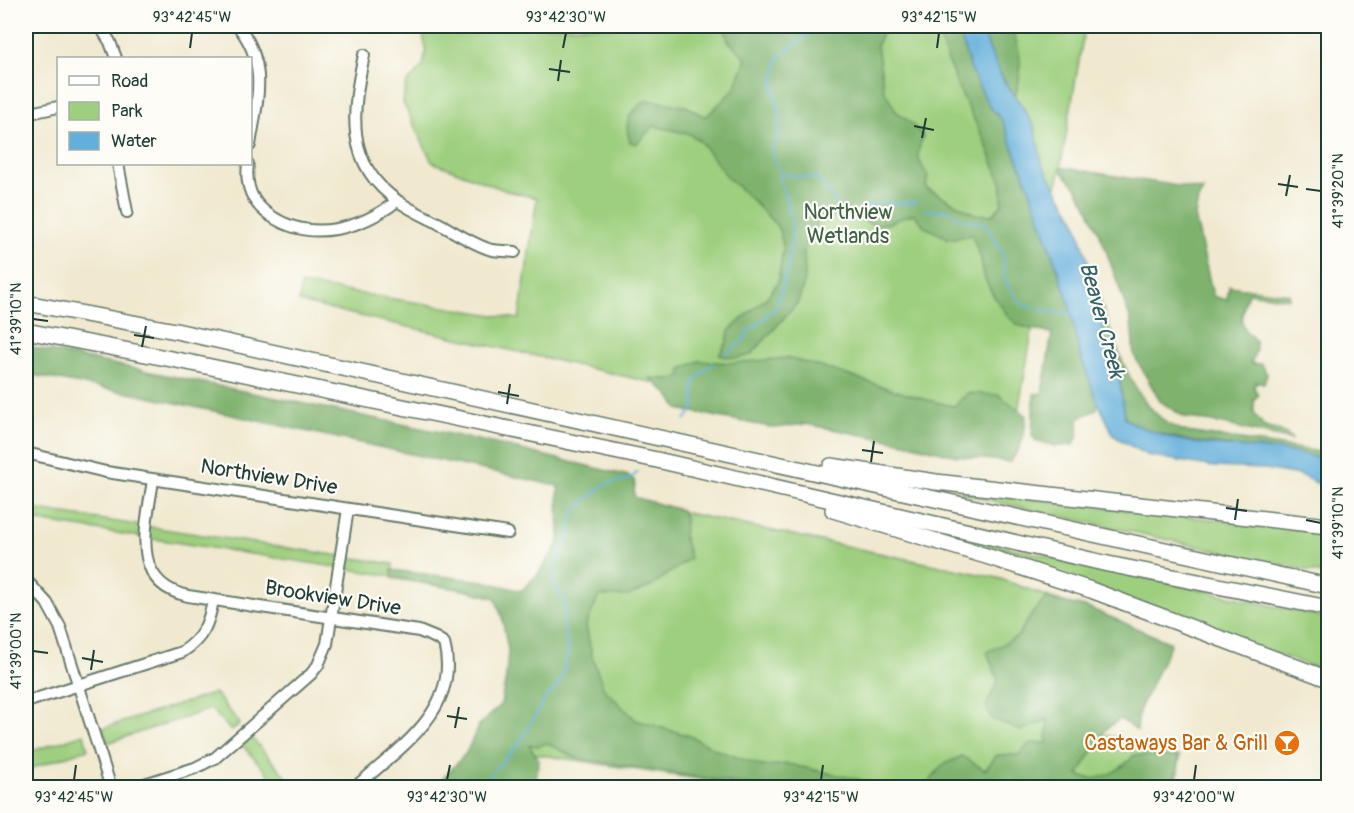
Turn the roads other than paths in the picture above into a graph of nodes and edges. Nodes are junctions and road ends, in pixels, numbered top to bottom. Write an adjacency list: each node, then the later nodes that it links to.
1 (100, 26): 4 (street)
2 (238, 26): 7 (street)
3 (364, 55): 10 (street)
4 (116, 57)
5 (57, 107): 6 (street)
6 (26, 114)
7 (252, 125)
8 (118, 165): 11 (street)
9 (248, 165): 10 (street)
10 (397, 201): 12 (street)
11 (128, 212)
12 (515, 252)
13 (26, 303): 15 (highway)
14 (26, 331): 18 (highway)
15 (676, 441): 20 (highway); 23 (highway)
16 (26, 453): 17 (street, Northview Drive)
17 (153, 480): 19 (street, Northview Drive); 24 (street, Brookview Drive)
18 (766, 484): 25 (highway); 27 (highway)
19 (348, 509): 21 (street, Northview Drive); 26 (street)
20 (1329, 526)
21 (508, 534)
22 (26, 580): 28 (street)
23 (1329, 586)
24 (213, 600): 26 (street, Brookview Drive); 28 (street)
25 (1329, 608)
26 (331, 618): 31 (street); 32 (street, Brookview Drive)
27 (1329, 679)
28 (79, 686): 29 (street); 30 (street)
29 (26, 702)
30 (111, 788)
31 (132, 788)
32 (354, 788)

